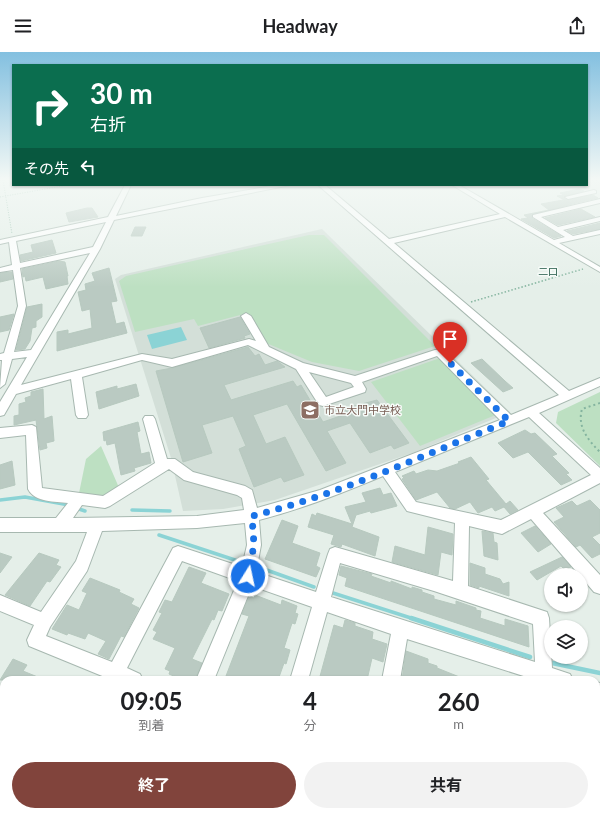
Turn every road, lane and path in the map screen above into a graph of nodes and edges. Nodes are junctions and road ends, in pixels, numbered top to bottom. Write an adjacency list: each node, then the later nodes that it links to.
1 (9, 216): 13 (path)
2 (113, 216): 8 (street)
3 (127, 216): 8 (street)
4 (357, 216): 15 (street)
5 (504, 216): 15 (street)
6 (508, 216): 16 (street)
7 (537, 216): 10 (street)
8 (111, 219): 13 (street); 17 (street)
9 (600, 219): 10 (street)
10 (558, 229): 12 (street)
11 (600, 232): 12 (street)
12 (572, 238): 16 (street)
13 (12, 239): 14 (street); 18 (street)
14 (0, 242)
15 (388, 242): 22 (street)
16 (553, 242): 19 (street)
17 (96, 249): 18 (street); 25 (street)
18 (17, 266): 20 (street); 26 (street)
19 (593, 266): 21 (street); 22 (path)
20 (0, 270)
21 (600, 270)
22 (460, 305): 33 (street)
23 (246, 316): 24 (street)
24 (265, 349): 27 (street); 28 (street)
25 (35, 353): 26 (street); 32 (street)
26 (3, 357): 31 (street)
27 (300, 366): 29 (street); 29 (street)
28 (76, 374): 32 (street); 37 (street)
29 (355, 380): 39 (street)
30 (600, 382): 33 (street)
31 (0, 384)
32 (7, 394): 35 (street)
33 (568, 396): 36 (street)
34 (600, 403): 41 (path)
35 (0, 412)
36 (531, 412): 39 (street); 44 (street)
37 (82, 415)
38 (149, 419): 42 (street)
39 (509, 421): 43 (street)
40 (0, 433): 45 (street)
41 (600, 452)
42 (162, 465): 45 (street); 47 (street)
43 (386, 470): 47 (street); 48 (street)
44 (600, 476): 46 (street)
45 (78, 500): 50 (street)
46 (534, 512): 48 (street); 53 (street)
47 (252, 516): 51 (street); 52 (street)
48 (462, 518): 54 (street)
49 (0, 525): 50 (street)
50 (60, 525): 51 (street)
51 (97, 525): 57 (street)
52 (248, 576): 55 (street); 59 (street); 62 (street)
53 (600, 586)
54 (460, 592): 55 (street); 60 (street)
55 (321, 602): 58 (street); 63 (street)
56 (0, 603): 57 (street)
57 (44, 621): 59 (street)
58 (400, 628): 60 (street); 64 (street)
59 (116, 672): 61 (street)
60 (544, 674): 65 (street)
61 (125, 676)
62 (207, 676)
63 (301, 676)
64 (392, 676)
65 (551, 676)

